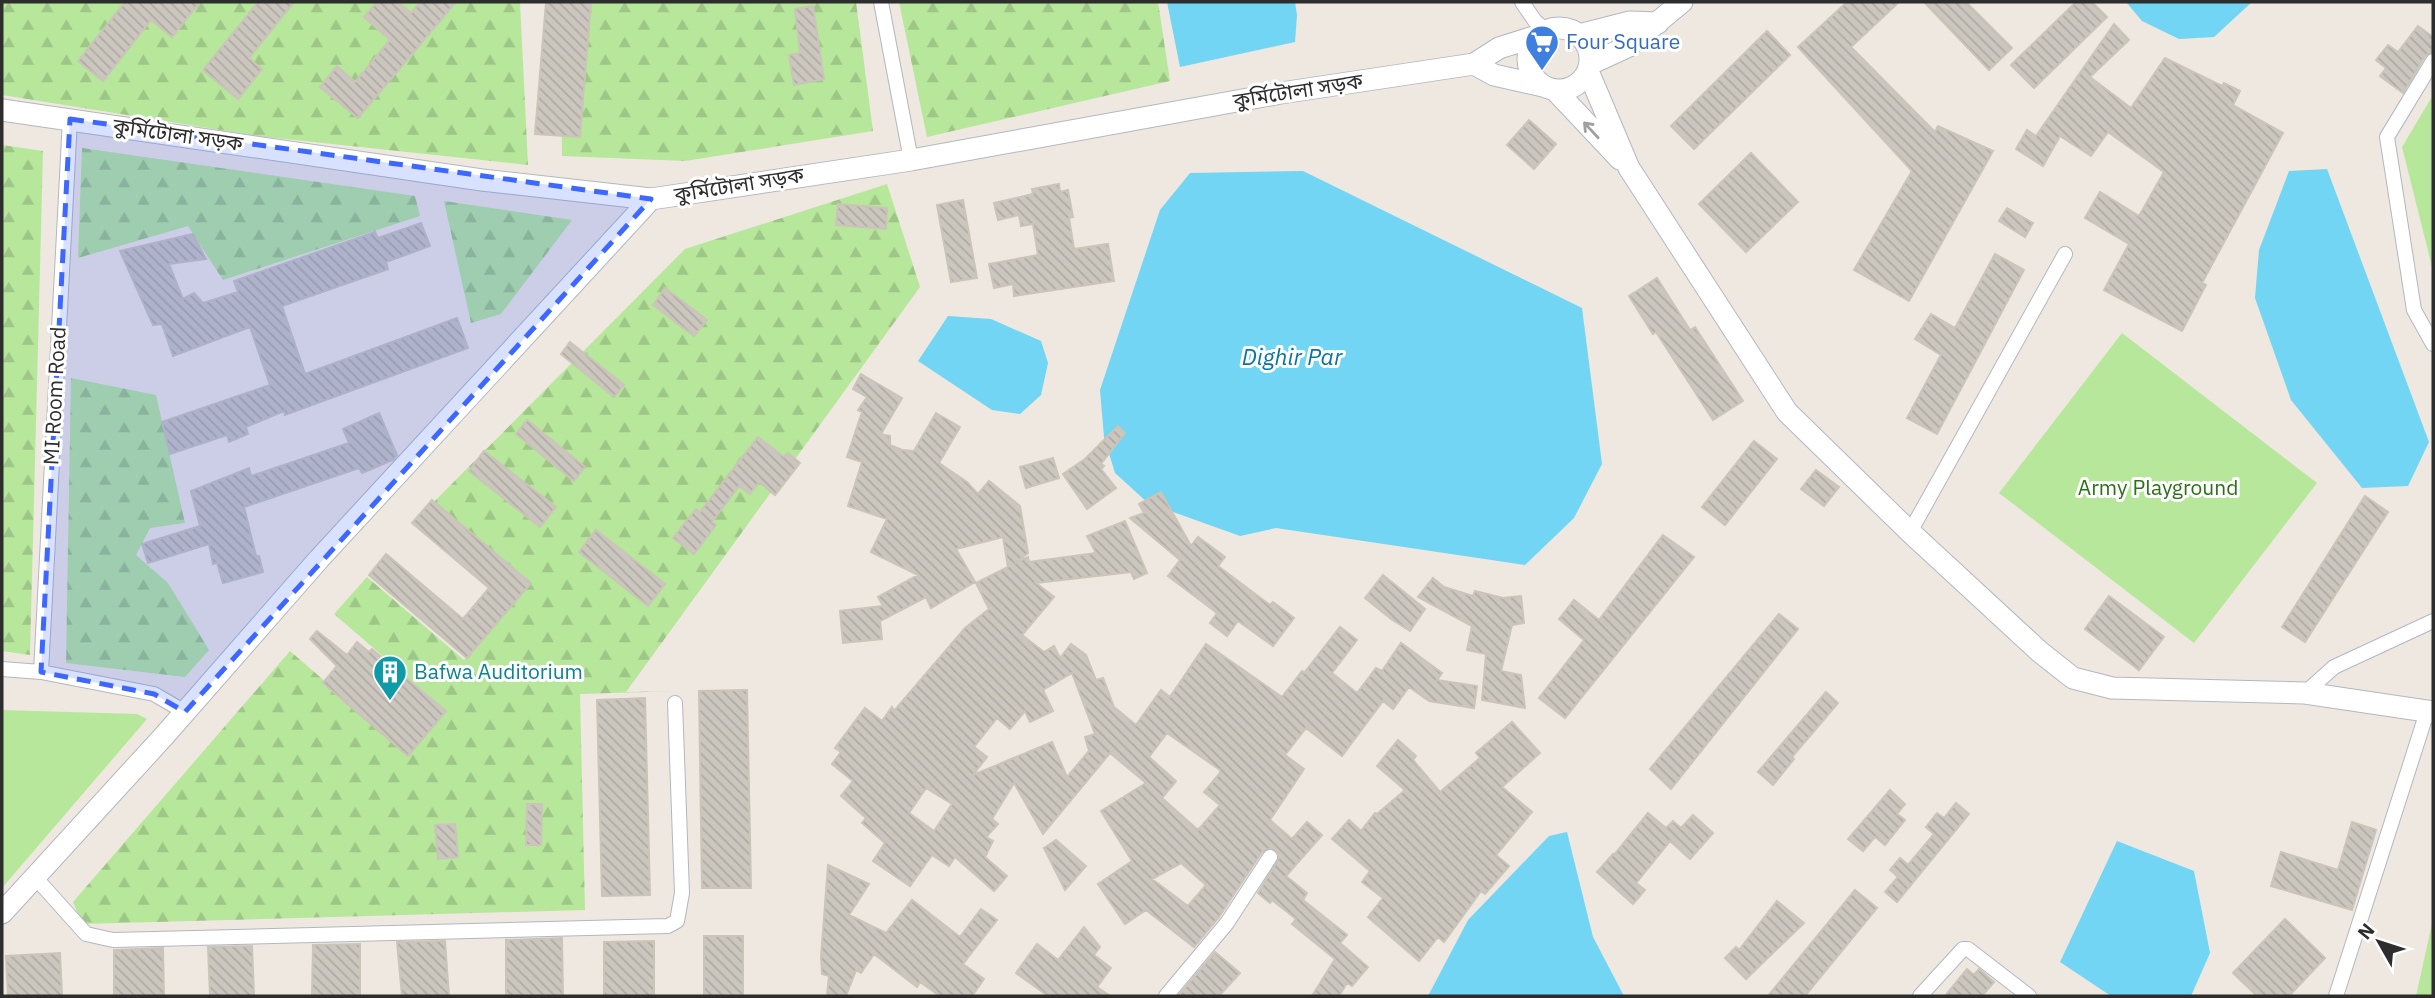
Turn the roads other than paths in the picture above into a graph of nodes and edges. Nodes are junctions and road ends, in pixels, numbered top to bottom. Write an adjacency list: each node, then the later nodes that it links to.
1 (881, 2): 13 (street)
2 (1522, 2): 5 (street)
3 (1682, 2): 4 (street)
4 (1657, 23): 6 (street); 9 (street)
5 (1543, 33): 6 (street); 8 (street); 10 (street)
6 (1579, 35): 9 (street)
7 (2433, 61): 17 (street)
8 (1474, 64): 10 (street); 13 (street, কুর্মিটোলা সড়ক)
9 (1589, 67): 10 (street); 14 (street)
10 (1549, 88): 14 (street, one-way to 10)
11 (2, 110): 12 (street, কুর্মিটোলা সড়ক)
12 (70, 119): 15 (street, কুর্মিটোলা সড়ক); 21 (street, MI Room Road)
13 (911, 160): 15 (street, কুর্মিটোলা সড়ক)
14 (1629, 168): 18 (street)
15 (651, 199): 24 (street)
16 (2065, 254): 18 (street)
17 (2433, 344)
18 (1910, 532): 22 (street)
19 (2433, 621): 22 (street)
20 (2, 670): 21 (street)
21 (41, 672): 24 (street)
22 (2305, 693): 25 (street)
23 (675, 704): 27 (street)
24 (185, 712): 27 (street)
25 (2430, 712): 32 (street)
26 (1270, 857): 29 (street)
27 (34, 876): 28 (street)
28 (2, 913)
29 (1166, 996)
30 (1920, 996): 31 (street)
31 (2029, 996)
32 (2336, 996)

